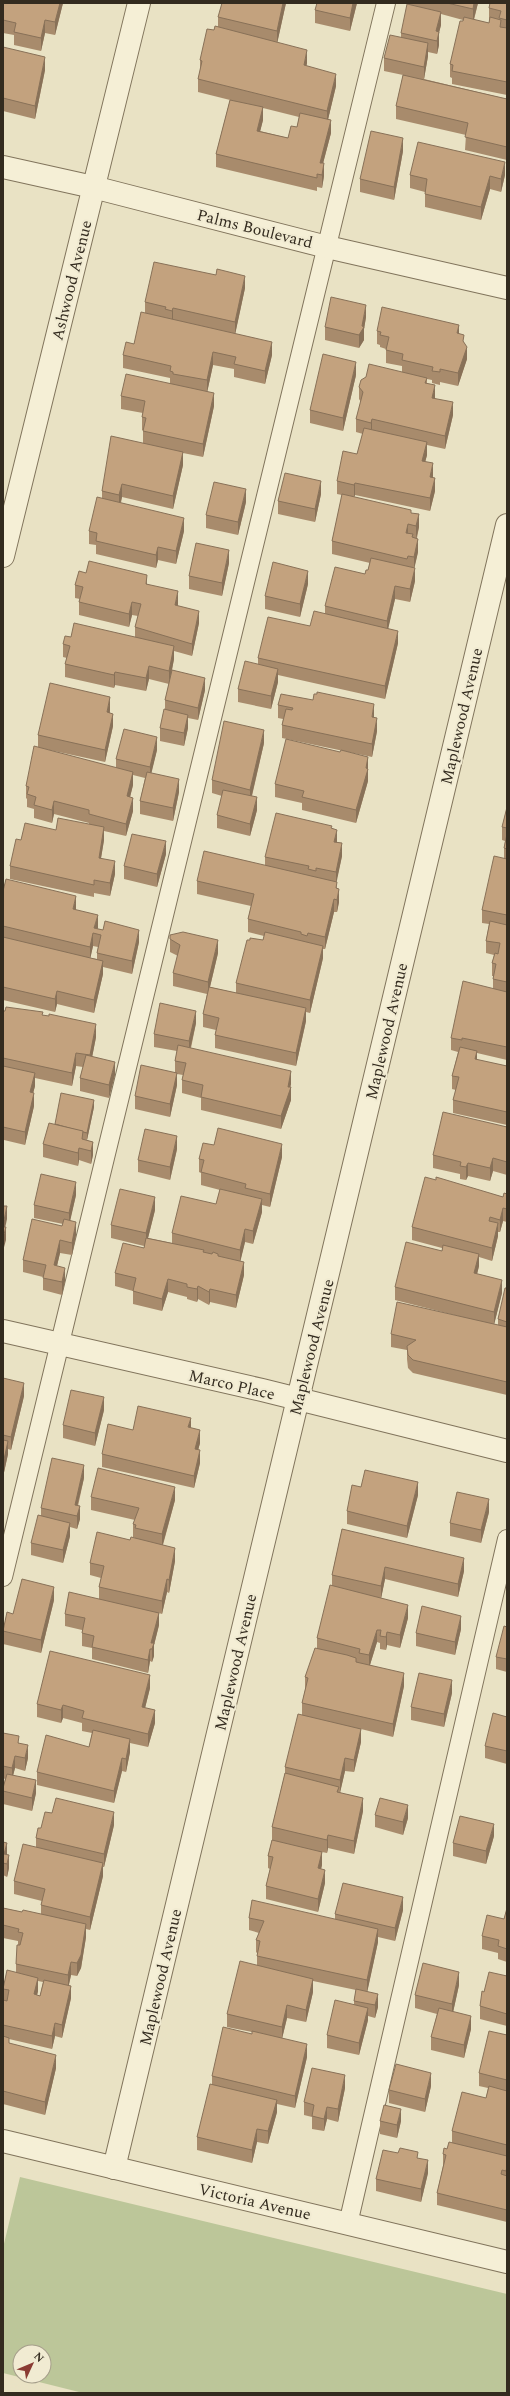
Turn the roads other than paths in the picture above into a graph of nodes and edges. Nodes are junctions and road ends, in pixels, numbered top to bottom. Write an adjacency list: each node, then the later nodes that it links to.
1 (139, 3): 4 (street, Ashwood Avenue)
2 (386, 3): 5 (lane)
3 (3, 167): 4 (street, Palms Boulevard)
4 (93, 187): 5 (street, Palms Boulevard); 8 (street, Ashwood Avenue)
5 (327, 246): 6 (street, Palms Boulevard); 10 (lane)
6 (507, 288)
7 (507, 525): 11 (street, Maplewood Avenue)
8 (3, 556)
9 (3, 1331): 10 (street, Marco Place)
10 (59, 1344): 11 (street, Marco Place); 14 (lane)
11 (298, 1399): 12 (street, Marco Place); 16 (street, Maplewood Avenue)
12 (507, 1451)
13 (507, 1539): 17 (lane)
14 (3, 1577)
15 (3, 2141): 16 (street, Victoria Avenue)
16 (114, 2168): 17 (street, Victoria Avenue)
17 (348, 2224): 18 (street, Victoria Avenue)
18 (507, 2262)

